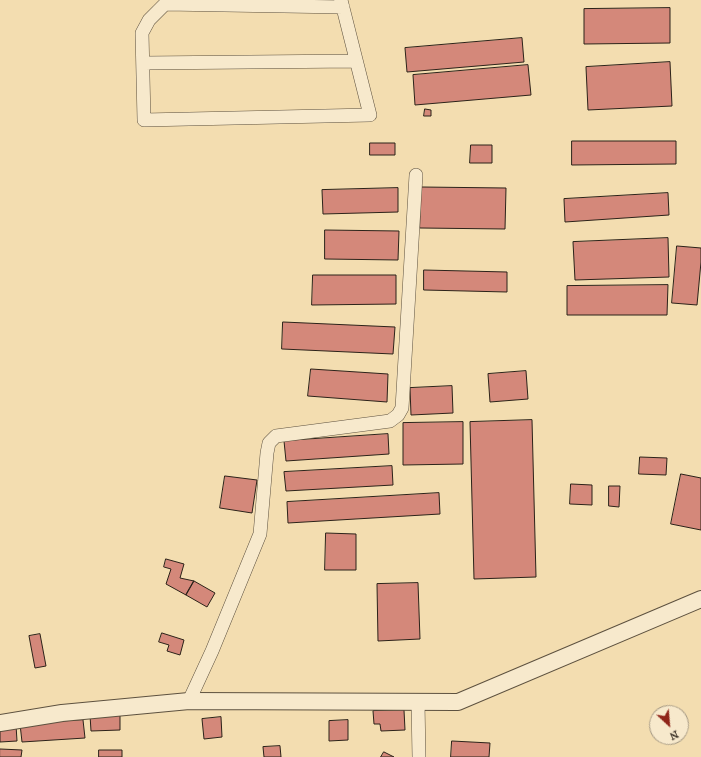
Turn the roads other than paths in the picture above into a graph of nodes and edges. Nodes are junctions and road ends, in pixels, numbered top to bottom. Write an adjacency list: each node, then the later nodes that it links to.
1 (167, 2): 2 (street); 4 (street)
2 (342, 4): 3 (street)
3 (356, 61): 4 (street); 4 (street)
4 (143, 63)
5 (416, 175): 7 (street)
6 (701, 599): 8 (street)
7 (189, 701): 8 (street); 9 (street)
8 (418, 702): 10 (street)
9 (0, 723)
10 (419, 757)

